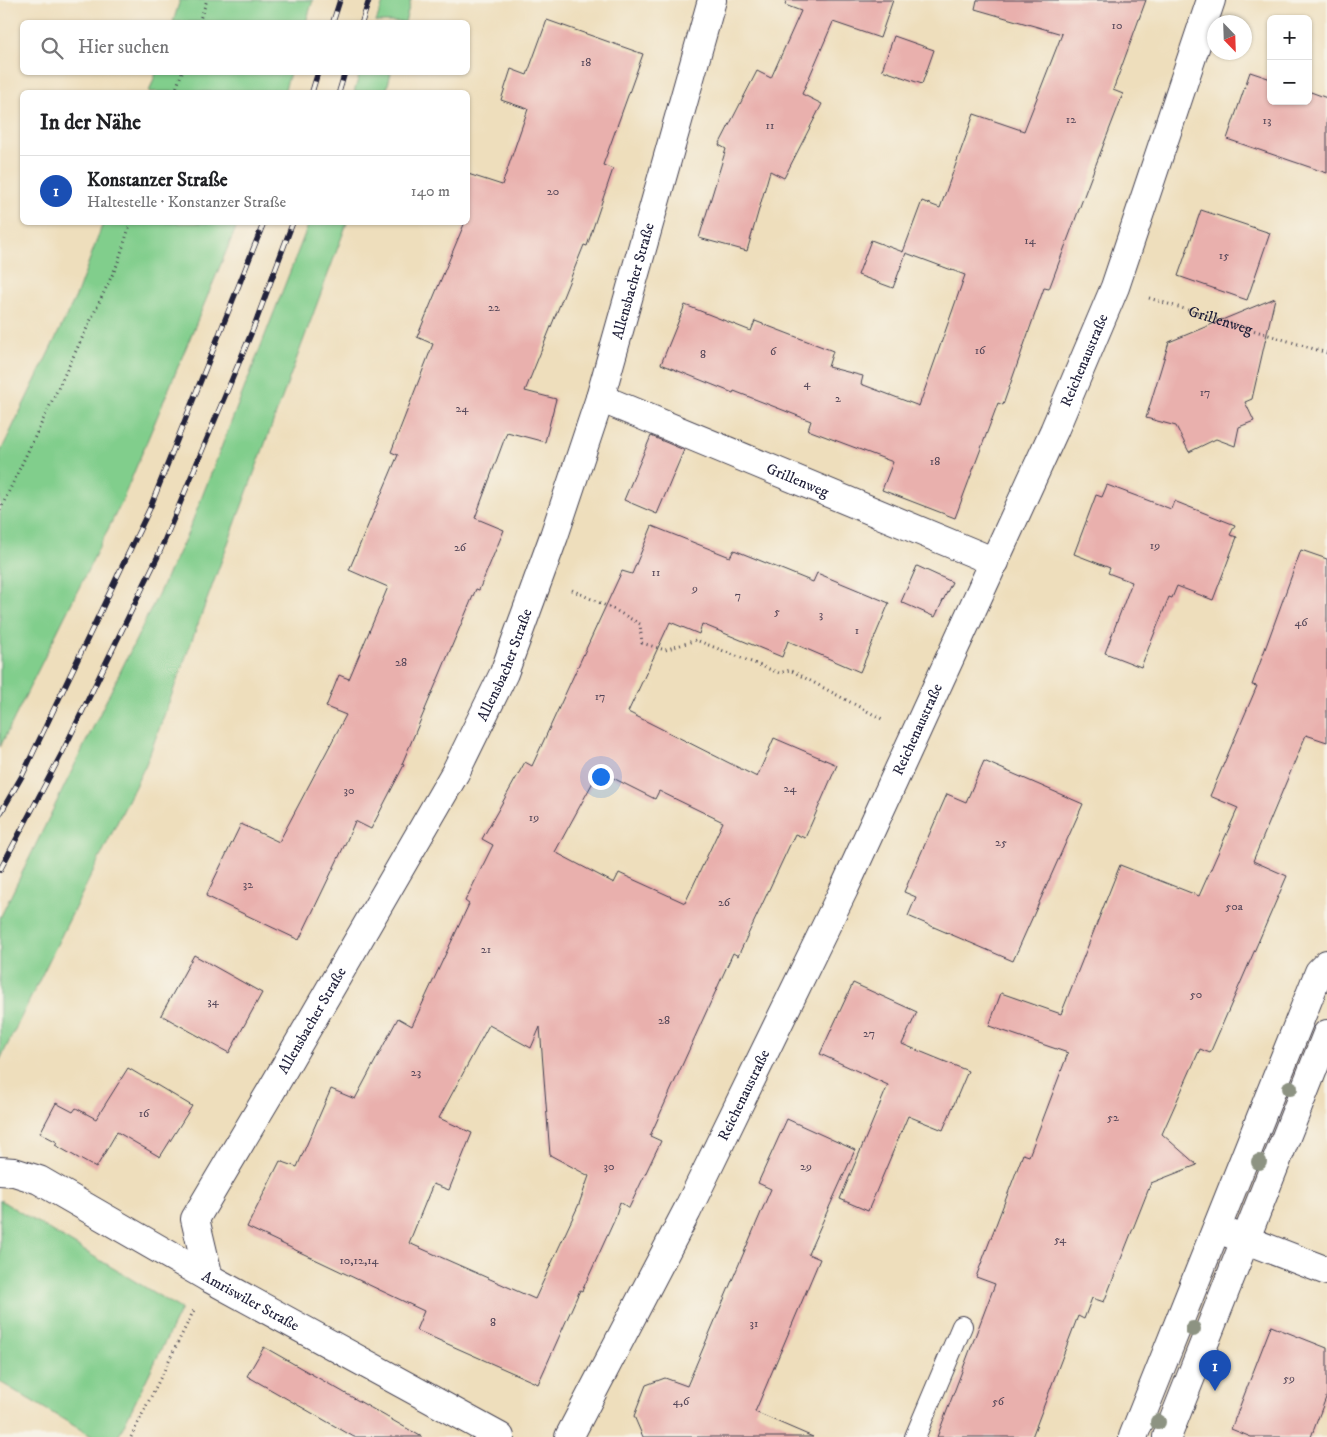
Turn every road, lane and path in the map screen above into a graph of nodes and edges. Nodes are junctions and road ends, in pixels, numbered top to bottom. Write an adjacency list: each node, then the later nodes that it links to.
1 (207, 0): 4 (path)
2 (712, 0): 10 (street, Allensbacher Straße)
3 (1211, 0): 8 (street, Reichenaustraße)
4 (200, 20)
5 (181, 75): 6 (path)
6 (176, 90)
7 (130, 225): 11 (path)
8 (1115, 287): 9 (path, Grillenweg); 12 (street, Reichenaustraße)
9 (1327, 353)
10 (600, 398): 12 (street, Grillenweg); 21 (street, Allensbacher Straße)
11 (0, 510)
12 (995, 562): 14 (street, Reichenaustraße)
13 (600, 603): 14 (path)
14 (914, 736): 25 (street, Reichenaustraße)
15 (1327, 964): 18 (street)
16 (1327, 1034): 19 (street)
17 (0, 1171): 21 (street, Amriswiler Straße)
18 (1218, 1229): 19 (street); 27 (street)
19 (1245, 1240): 20 (street); 28 (street)
20 (1327, 1271)
21 (209, 1278): 23 (path); 24 (street, Amriswiler Straße)
22 (962, 1326): 26 (lane)
23 (131, 1437)
24 (500, 1437)
25 (569, 1437)
26 (915, 1437)
27 (1134, 1437)
28 (1167, 1437)

